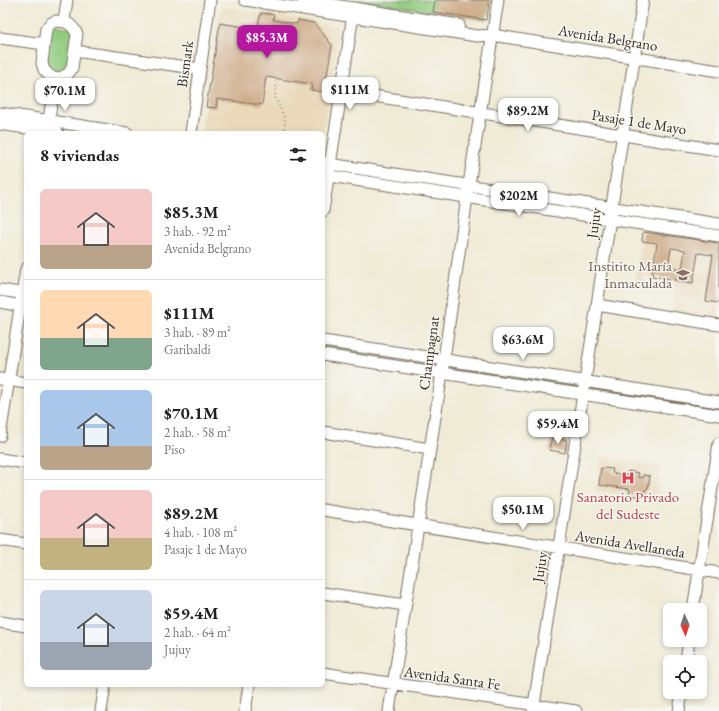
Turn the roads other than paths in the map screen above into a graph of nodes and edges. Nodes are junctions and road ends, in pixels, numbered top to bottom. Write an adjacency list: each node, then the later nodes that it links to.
1 (67, 0): 8 (street)
2 (210, 0): 14 (street, Bismark)
3 (245, 0): 7 (street, Avenida Belgrano)
4 (303, 0): 7 (street, Avenida Belgrano)
5 (498, 0): 9 (street, Champagnat)
6 (643, 0): 13 (street, Jujuy)
7 (354, 12): 9 (street, Avenida Belgrano); 17 (street)
8 (64, 21): 11 (street); 12 (street)
9 (492, 35): 13 (street, Avenida Belgrano); 18 (street, Champagnat)
10 (0, 38): 11 (street)
11 (44, 44): 16 (street)
12 (75, 51): 14 (street); 16 (street)
13 (634, 58): 15 (street, Avenida Belgrano); 24 (street, Jujuy)
14 (200, 69): 23 (street, Bismark)
15 (719, 71)
16 (56, 78): 21 (street)
17 (342, 91): 18 (street, Pasaje 1 de Mayo); 26 (street)
18 (480, 112): 24 (street, Pasaje 1 de Mayo); 28 (street, Champagnat)
19 (0, 113): 21 (street)
20 (0, 124): 21 (street)
21 (51, 130): 22 (street)
22 (76, 131)
23 (190, 131)
24 (623, 135): 25 (street, Pasaje 1 de Mayo); 31 (street, Jujuy)
25 (719, 150)
26 (327, 164): 27 (street); 28 (street)
27 (326, 176): 29 (street); 30 (street)
28 (469, 185): 30 (street, Champagnat); 31 (street)
29 (325, 188)
30 (467, 197): 32 (street); 43 (street, Champagnat)
31 (611, 207): 32 (street, Jujuy); 33 (street)
32 (610, 219): 34 (street); 38 (street, Jujuy)
33 (719, 224)
34 (719, 236)
35 (0, 290): 36 (street)
36 (24, 294): 39 (street)
37 (0, 302): 39 (street)
38 (597, 305): 40 (street); 46 (street, Jujuy)
39 (23, 306): 45 (street)
40 (719, 325)
41 (325, 341): 43 (street)
42 (325, 355): 44 (street)
43 (443, 360): 44 (street, Champagnat); 46 (street)
44 (442, 373): 48 (street); 54 (street, Champagnat)
45 (4, 380): 47 (street); 52 (street)
46 (585, 382): 48 (street, Jujuy); 49 (street)
47 (24, 383)
48 (583, 395): 50 (street); 61 (street, Jujuy)
49 (719, 402)
50 (719, 415)
51 (325, 432): 54 (street)
52 (0, 436)
53 (719, 443): 62 (street)
54 (430, 449): 58 (street, Champagnat)
55 (0, 459): 56 (street)
56 (24, 463)
57 (325, 510): 58 (street, Avenida Avellaneda)
58 (418, 526): 61 (street, Avenida Avellaneda); 66 (street, Champagnat)
59 (0, 540): 60 (street)
60 (24, 544)
61 (558, 548): 62 (street, Avenida Avellaneda); 74 (street, Jujuy)
62 (699, 570): 63 (street, Avenida Avellaneda); 65 (street)
63 (719, 573)
64 (325, 593): 66 (street)
65 (694, 603)
66 (405, 605): 70 (street, Champagnat)
67 (0, 622): 68 (street)
68 (24, 626)
69 (325, 674): 70 (street, Avenida Santa Fe)
70 (393, 684): 74 (street, Avenida Santa Fe); 77 (street, Champagnat)
71 (105, 687): 75 (street)
72 (249, 687): 76 (street)
73 (681, 699): 79 (street)
74 (534, 708): 78 (street, Avenida Santa Fe)
75 (101, 711)
76 (245, 711)
77 (389, 711)
78 (576, 711)
79 (679, 711)

